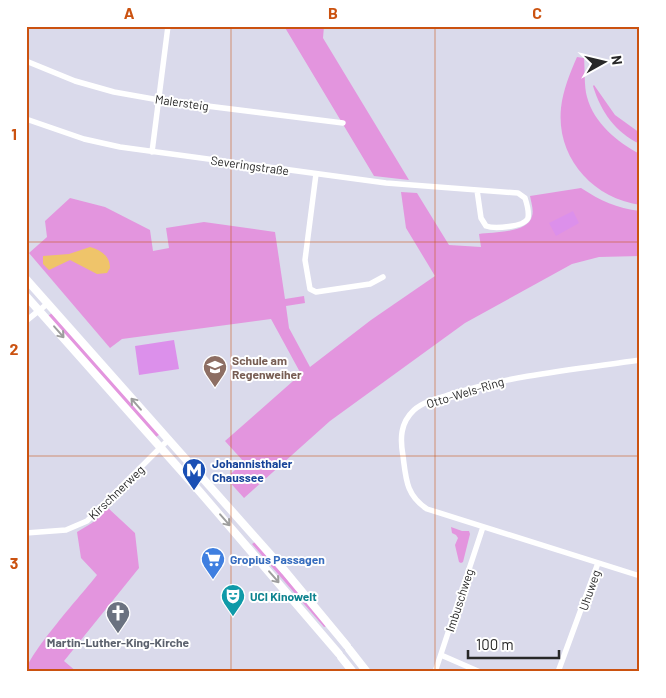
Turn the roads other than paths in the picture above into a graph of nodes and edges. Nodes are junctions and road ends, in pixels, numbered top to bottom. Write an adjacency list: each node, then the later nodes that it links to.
1 (168, 26): 3 (street)
2 (26, 61): 3 (street, Malersteig)
3 (159, 100): 5 (street, Malersteig); 6 (street)
4 (26, 119): 6 (street, Severingstraße)
5 (343, 123)
6 (152, 152): 7 (street, Severingstraße)
7 (316, 174): 8 (street, Severingstraße); 9 (street)
8 (477, 190): 8 (street, Severingstraße)
9 (383, 277)
10 (26, 279): 12 (main road)
11 (26, 296): 13 (main road)
12 (47, 304): 13 (street); 16 (main road, one-way to 12)
13 (39, 311): 14 (street); 17 (main road, one-way to 17)
14 (26, 321)
15 (640, 360): 18 (street, Otto-Wels-Ring)
16 (168, 440): 17 (street, Kirschnerweg); 24 (main road)
17 (160, 448): 19 (street, Kirschnerweg); 23 (main road, one-way to 23)
18 (483, 527): 20 (street, Otto-Wels-Ring); 22 (street, Imbuschweg)
19 (26, 533)
20 (598, 563): 21 (street, Otto-Wels-Ring); 27 (street, Uhuweg)
21 (640, 576)
22 (441, 655): 25 (street, Imbuschweg); 26 (street)
23 (353, 672)
24 (367, 672)
25 (435, 672)
26 (480, 672)
27 (558, 672)

